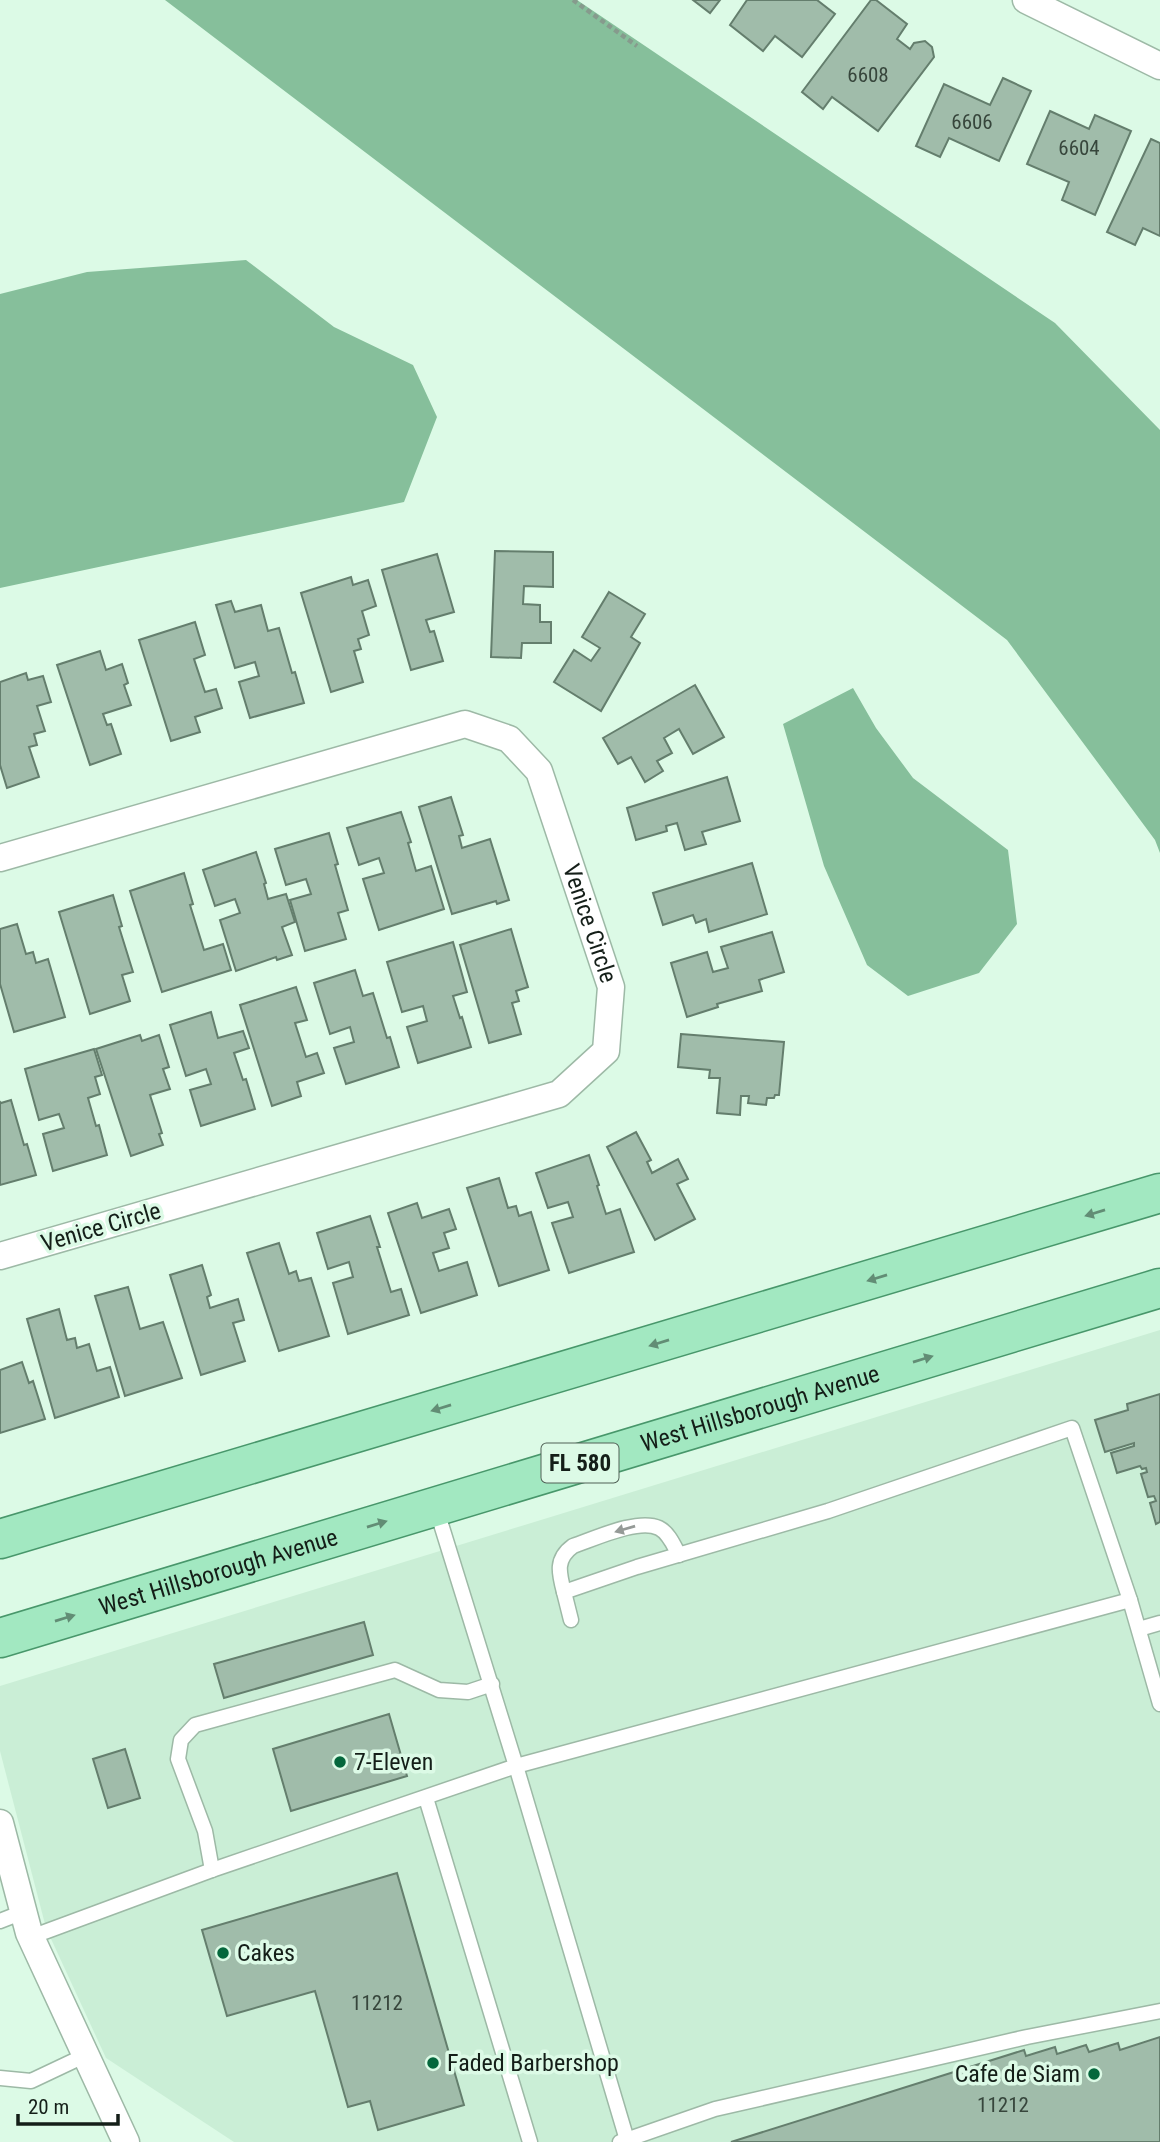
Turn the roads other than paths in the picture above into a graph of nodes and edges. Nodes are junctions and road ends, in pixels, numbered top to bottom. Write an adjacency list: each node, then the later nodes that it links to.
1 (1026, 0): 2 (street)
2 (1160, 66)
3 (0, 858): 5 (street, Venice Circle)
4 (1160, 1193): 8 (main road, one-way to 8)
5 (0, 1256)
6 (1160, 1288): 7 (main road, West Hillsborough Avenue / FL 580, one-way to 6)
7 (435, 1506): 15 (main road, West Hillsborough Avenue / FL 580, one-way to 7); 16 (lane)
8 (0, 1539)
9 (679, 1555): 10 (lane); 10 (lane, one-way to 10); 11 (lane)
10 (564, 1592): 12 (lane)
11 (1130, 1600): 14 (lane); 18 (lane)
12 (571, 1620)
13 (1160, 1623): 14 (lane)
14 (1139, 1629): 17 (lane)
15 (0, 1638)
16 (492, 1684): 18 (lane); 21 (lane)
17 (1160, 1704)
18 (516, 1766): 19 (lane); 27 (lane)
19 (426, 1798): 21 (lane); 29 (lane)
20 (0, 1823): 22 (street)
21 (212, 1870): 23 (lane)
22 (12, 1917): 23 (street)
23 (31, 1937): 25 (street)
24 (1160, 2011): 27 (lane)
25 (86, 2055): 26 (lane); 28 (street)
26 (0, 2078)
27 (624, 2141)
28 (126, 2142)
29 (530, 2142)

